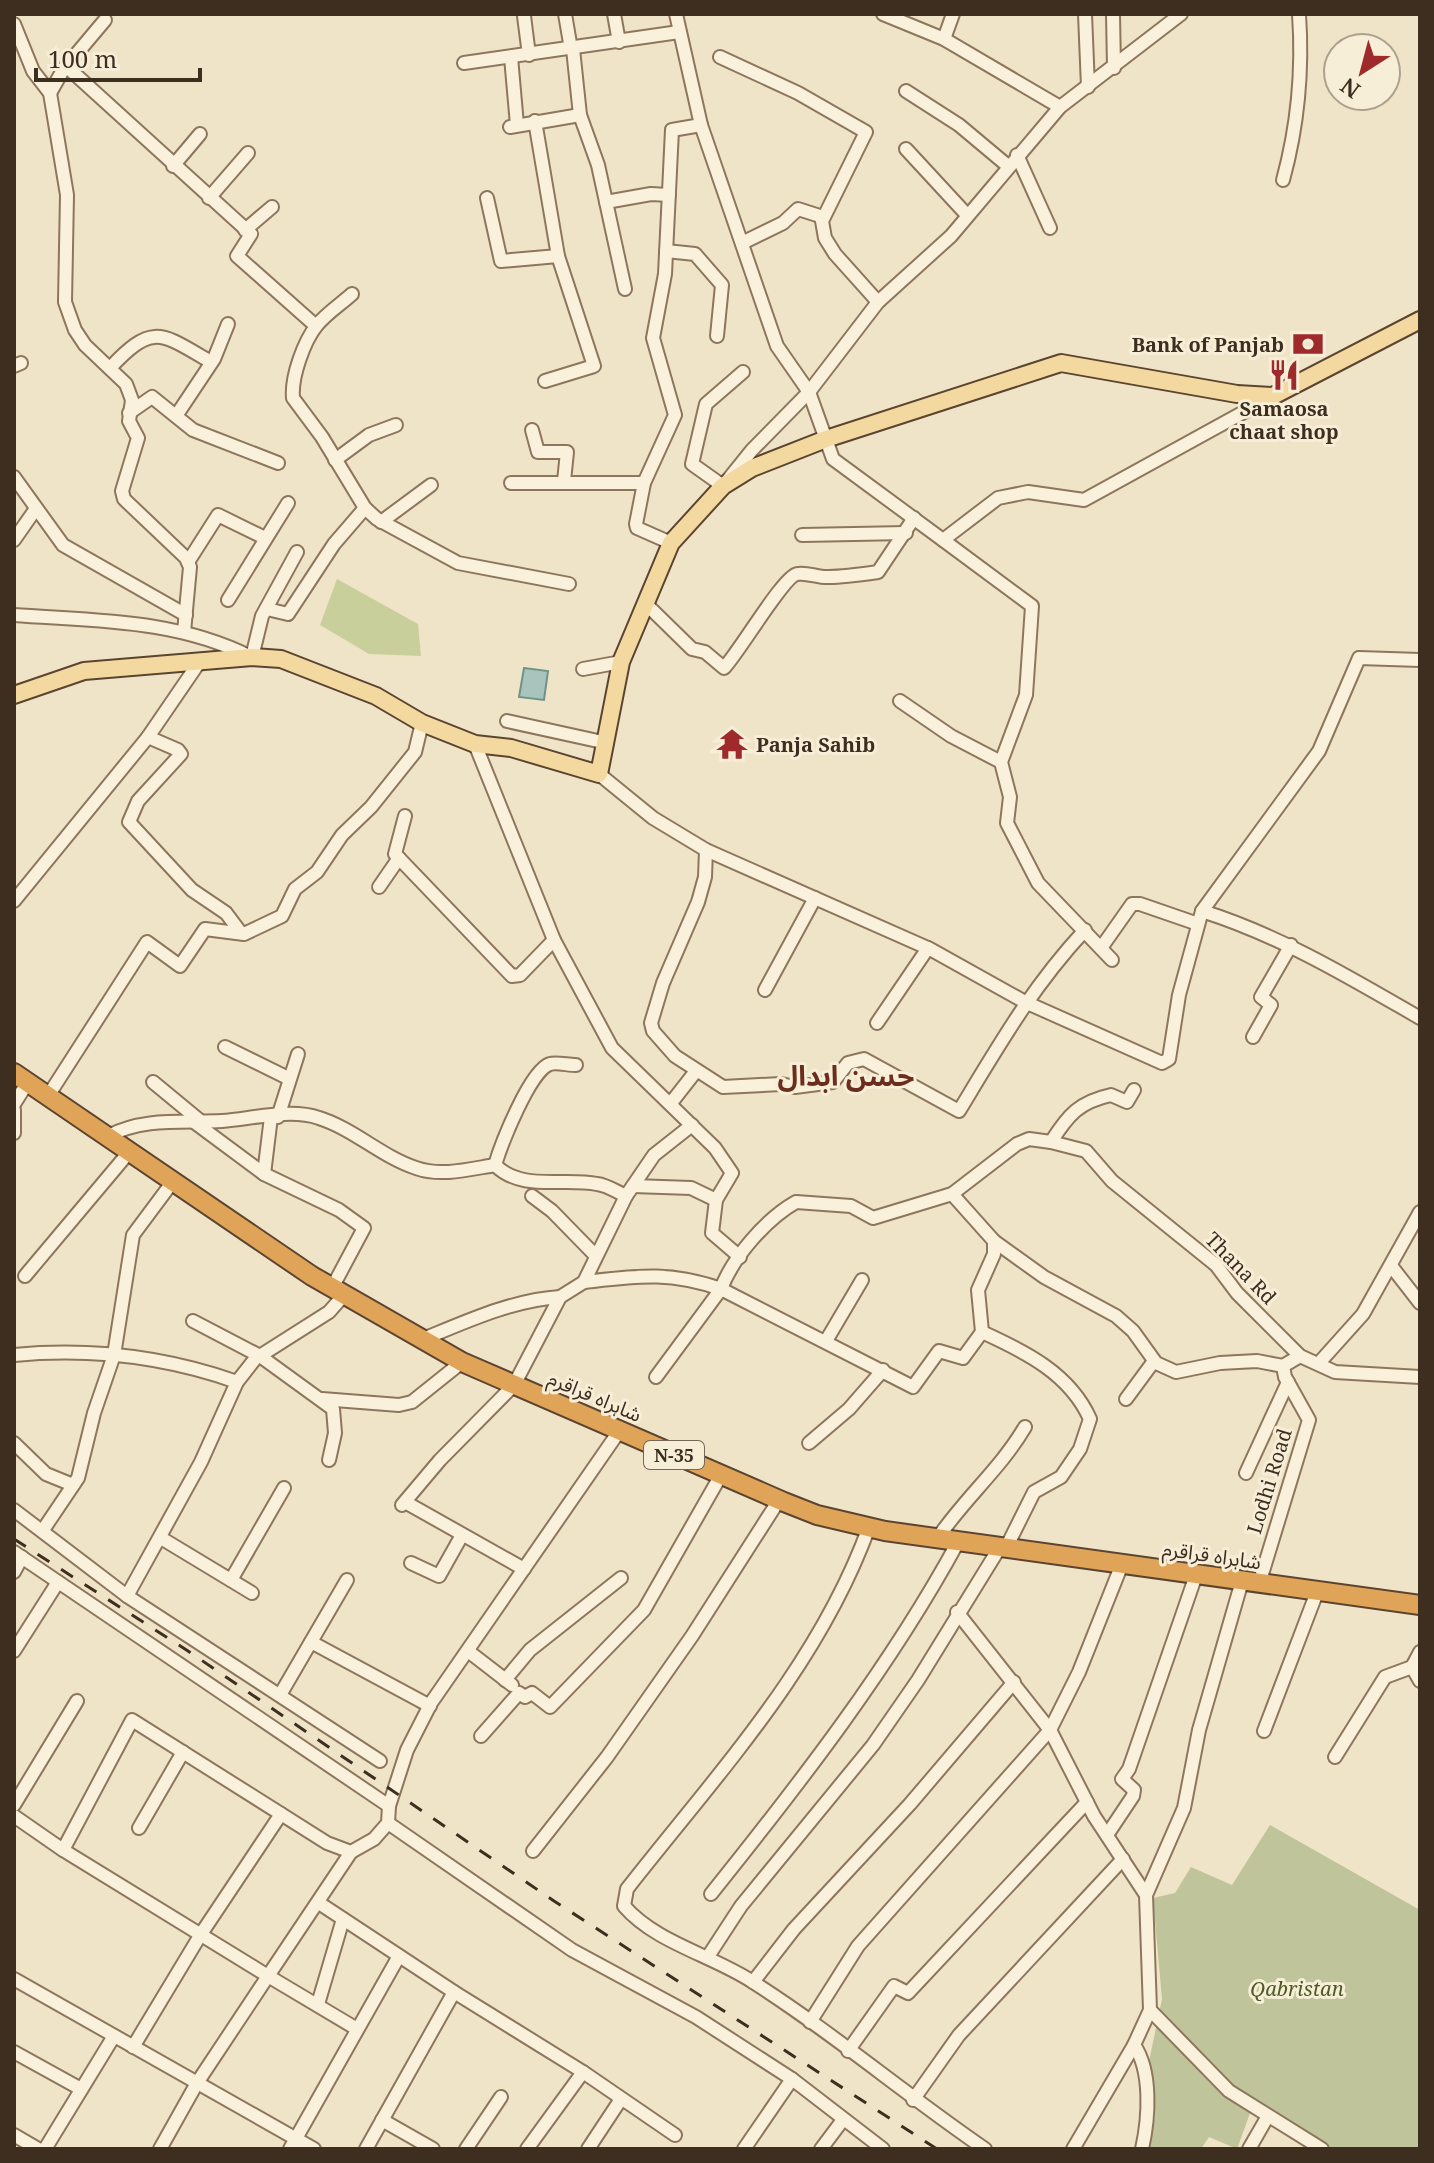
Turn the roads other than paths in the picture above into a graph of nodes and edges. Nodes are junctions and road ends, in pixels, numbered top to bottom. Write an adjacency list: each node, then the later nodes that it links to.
1 (565, 14): 16 (street)
2 (614, 14): 15 (street)
3 (676, 14): 13 (street)
4 (953, 14): 14 (street)
5 (1085, 14): 23 (street)
6 (1113, 14): 22 (street)
7 (1181, 14): 22 (street)
8 (1299, 14): 36 (street)
9 (887, 15): 14 (street)
10 (524, 16): 17 (street)
11 (105, 20): 21 (street)
12 (14, 24): 25 (street)
13 (679, 32): 15 (street); 29 (street)
14 (944, 39): 26 (street)
15 (619, 42): 16 (street)
16 (572, 49): 17 (street); 27 (street)
17 (529, 55): 18 (street)
18 (511, 57): 20 (street); 28 (street)
19 (720, 57): 43 (street)
20 (464, 63)
21 (66, 66): 25 (street); 34 (street)
22 (1114, 68): 23 (street)
23 (1088, 87): 26 (street)
24 (906, 91): 35 (street)
25 (50, 93): 57 (street)
26 (1060, 107): 33 (street)
27 (580, 115): 28 (street); 40 (street)
28 (535, 121): 48 (street)
29 (701, 125): 37 (street); 46 (street)
30 (200, 134): 34 (street)
31 (906, 149): 42 (street)
32 (248, 153): 38 (street)
33 (1017, 155): 35 (street); 44 (street)
34 (173, 166): 38 (street)
35 (1008, 166): 42 (street)
36 (1283, 180)
37 (669, 195): 40 (street); 47 (street)
38 (209, 198): 45 (street)
39 (487, 198): 48 (street)
40 (606, 202): 49 (street)
41 (272, 207): 45 (street)
42 (967, 215): 51 (street)
43 (823, 217): 46 (street); 51 (street)
44 (1050, 228)
45 (245, 230): 54 (street)
46 (742, 243): 60 (street)
47 (666, 251): 55 (street); 72 (street)
48 (558, 256): 59 (street)
49 (625, 289)
50 (352, 294): 54 (street)
51 (878, 302): 60 (street)
52 (1420, 320): 61 (main road)
53 (228, 324): 56 (street)
54 (316, 326): 67 (street)
55 (717, 336)
56 (211, 362): 57 (street); 63 (street)
57 (110, 368): 62 (street)
58 (743, 372): 74 (street)
59 (545, 381)
60 (809, 392): 66 (street); 74 (street)
61 (1273, 396): 66 (main road); 84 (street)
62 (129, 413): 63 (street); 87 (street)
63 (176, 416): 68 (street)
64 (396, 425): 67 (street)
65 (532, 430): 70 (street)
66 (826, 439): 74 (main road); 78 (street)
67 (335, 460): 76 (street)
68 (278, 463)
69 (14, 477): 77 (street)
70 (564, 481): 71 (street); 72 (street)
71 (511, 483)
72 (644, 483): 85 (street)
73 (431, 485): 79 (street)
74 (723, 486): 85 (main road)
75 (288, 503): 83 (street)
76 (365, 508): 79 (street); 91 (street)
77 (35, 510): 81 (street); 93 (street)
78 (914, 518): 80 (street); 84 (street)
79 (381, 522): 88 (street)
80 (906, 533): 82 (street); 90 (street)
81 (16, 534)
82 (802, 535)
83 (265, 538): 87 (street); 89 (street)
84 (943, 540): 107 (street)
85 (671, 543): 90 (main road)
86 (297, 552): 91 (street)
87 (188, 562): 93 (street)
88 (569, 584)
89 (228, 600)
90 (645, 603): 98 (main road)
91 (267, 609): 95 (street)
92 (14, 615): 94 (street)
93 (186, 615): 94 (street)
94 (184, 632): 95 (street)
95 (252, 657): 97 (main road); 103 (main road)
96 (1420, 660): 115 (street)
97 (200, 661): 100 (main road); 104 (street)
98 (621, 662): 99 (street); 105 (main road)
99 (583, 669)
100 (14, 695)
101 (900, 701): 107 (street)
102 (507, 721): 105 (street)
103 (422, 723): 106 (main road); 117 (street)
104 (148, 737): 114 (street); 117 (street)
105 (607, 743): 108 (main road)
106 (475, 744): 108 (main road); 118 (street)
107 (1001, 762): 116 (street)
108 (599, 774): 110 (street)
109 (405, 816): 111 (street)
110 (706, 850): 113 (street); 131 (street)
111 (399, 858): 112 (street); 118 (street)
112 (379, 887)
113 (815, 898): 120 (street); 123 (street)
114 (14, 901)
115 (1200, 917): 119 (street); 121 (street); 124 (street)
116 (1085, 930): 121 (street); 124 (street)
117 (241, 933): 136 (street)
118 (554, 940): 137 (street)
119 (1291, 945): 125 (street); 127 (street)
120 (928, 948): 124 (street); 126 (street)
121 (1101, 948): 122 (street)
122 (1112, 960)
123 (765, 990)
124 (1025, 1002): 131 (street)
125 (1420, 1018)
126 (877, 1023)
127 (1253, 1037)
128 (225, 1047): 133 (street)
129 (298, 1054): 133 (street)
130 (576, 1065): 147 (street)
131 (696, 1071): 137 (street)
132 (21, 1078): 136 (highway, شاہراہ قراقرم / N-35); 138 (street)
133 (288, 1078): 140 (street)
134 (153, 1082): 141 (street)
135 (1134, 1090): 145 (street)
136 (48, 1096): 144 (highway, شاہراہ قراقرم / N-35)
137 (671, 1103): 142 (street)
138 (14, 1104)
139 (14, 1110): 143 (street)
140 (274, 1117): 141 (street); 147 (street); 148 (street)
141 (194, 1119): 144 (street); 148 (street)
142 (692, 1125): 150 (street); 153 (street)
143 (14, 1133)
144 (108, 1136): 146 (highway, شاہراہ قراقرم / N-35)
145 (1051, 1142): 151 (street); 173 (street, Thana Rd)
146 (130, 1151): 149 (highway, شاہراہ قراقرم / N-35); 159 (street)
147 (495, 1165): 150 (street)
148 (264, 1174): 163 (street)
149 (174, 1180): 163 (highway, شاہراہ قراقرم / N-35); 171 (street)
150 (630, 1191): 153 (street); 156 (street)
151 (952, 1194): 155 (street); 157 (street)
152 (532, 1196): 156 (street)
153 (716, 1200): 157 (street)
154 (1420, 1212): 158 (street)
155 (994, 1241): 167 (street); 174 (street)
156 (596, 1256): 161 (street)
157 (740, 1257): 162 (street)
158 (1392, 1267): 165 (street); 176 (street)
159 (25, 1276)
160 (862, 1280): 169 (street)
161 (584, 1282): 162 (street); 164 (street)
162 (721, 1289): 169 (street); 179 (street)
163 (338, 1292): 168 (highway, شاہراہ قراقرم / N-35); 172 (street)
164 (560, 1297): 168 (street); 183 (street)
165 (1420, 1303)
166 (193, 1321): 172 (street)
167 (982, 1332): 178 (street); 203 (street)
168 (421, 1340): 175 (highway, شاہراہ قراقرم / N-35)
169 (826, 1341): 178 (street)
170 (14, 1355): 171 (street)
171 (114, 1355): 181 (street); 193 (street)
172 (260, 1356): 181 (street); 184 (street)
173 (1300, 1356): 176 (street, Thana Rd); 177 (street)
174 (1154, 1361): 177 (street); 185 (street)
175 (462, 1362): 183 (highway, شاہراہ قراقرم / N-35); 184 (street)
176 (1319, 1363): 180 (street, Thana Rd)
177 (1283, 1366): 182 (street, Lodhi Road)
178 (883, 1370): 189 (street)
179 (656, 1377)
180 (1420, 1377)
181 (237, 1382): 200 (street)
182 (1288, 1382): 191 (street); 214 (street, Lodhi Road)
183 (514, 1385): 187 (highway, شاہراہ قراقرم / N-35); 199 (street)
184 (322, 1399): 190 (street)
185 (1126, 1399)
186 (1025, 1427): 201 (street)
187 (620, 1430): 192 (highway, شاہراہ قراقرم / N-35); 207 (street)
188 (14, 1443): 193 (street)
189 (809, 1443)
190 (329, 1460)
191 (1246, 1473)
192 (721, 1475): 195 (highway, شاہراہ قراقرم / N-35); 228 (street)
193 (73, 1485): 198 (street)
194 (284, 1488): 211 (street)
195 (779, 1500): 197 (highway, شاہراہ قراقرم / N-35); 247 (street)
196 (14, 1510): 198 (street)
197 (869, 1527): 201 (highway, شاہراہ قراقرم / N-35); 255 (street)
198 (43, 1530): 217 (street)
199 (462, 1535): 205 (street); 207 (street)
200 (161, 1538): 211 (street); 217 (street)
201 (937, 1539): 202 (highway, شاہراہ قراقرم / N-35)
202 (958, 1542): 203 (highway, شاہراہ قراقرم / N-35); 250 (street)
203 (1003, 1548): 206 (highway, شاہراہ قراقرم / N-35); 219 (street)
204 (18, 1554): 208 (street); 213 (street)
205 (411, 1563)
206 (1122, 1564): 209 (highway, شاہراہ قراقرم / N-35); 232 (street)
207 (524, 1569): 222 (street)
208 (14, 1572)
209 (1196, 1575): 214 (highway, شاہراہ قراقرم / N-35); 245 (street)
210 (621, 1578): 225 (street)
211 (231, 1580): 216 (street)
212 (347, 1580): 220 (street)
213 (58, 1582): 221 (street); 240 (street)
214 (1250, 1583): 215 (highway, شاہراہ قراقرم / N-35); 251 (street, Lodhi Road)
215 (1317, 1592): 218 (highway, شاہراہ قراقرم / N-35); 233 (street)
216 (252, 1593)
217 (127, 1596): 229 (street)
218 (1420, 1605)
219 (957, 1612): 227 (street); 255 (street)
220 (311, 1642): 229 (street); 231 (street)
221 (14, 1651)
222 (468, 1651): 225 (street); 231 (street)
223 (1420, 1652): 224 (street)
224 (1412, 1667): 226 (street); 236 (street)
225 (505, 1680): 228 (street)
226 (1420, 1681)
227 (1014, 1682): 232 (street); 259 (street)
228 (519, 1693): 234 (street)
229 (280, 1695): 237 (street)
230 (77, 1701): 239 (street)
231 (430, 1706): 240 (street)
232 (1050, 1730): 238 (street); 263 (street)
233 (1264, 1731)
234 (481, 1736)
235 (183, 1752): 241 (street); 244 (street); 246 (street)
236 (1335, 1757)
237 (380, 1761)
238 (1087, 1802): 245 (street); 268 (street)
239 (14, 1805)
240 (389, 1806): 243 (street)
241 (281, 1814): 248 (street); 254 (street)
242 (14, 1816): 246 (street)
243 (388, 1823): 248 (street); 271 (street)
244 (139, 1828)
245 (1107, 1835): 249 (street)
246 (63, 1850): 254 (street)
247 (533, 1851)
248 (351, 1852): 252 (street)
249 (1123, 1859): 251 (street); 276 (street)
250 (711, 1894)
251 (1146, 1895): 262 (street)
252 (319, 1903): 253 (street); 257 (street)
253 (343, 1919): 256 (street); 261 (street)
254 (201, 1934): 257 (street); 267 (street)
255 (709, 1955): 259 (street)
256 (399, 1956): 260 (street); 264 (street)
257 (268, 1976): 261 (street); 272 (street)
258 (14, 1979): 265 (street)
259 (753, 1982): 263 (street)
260 (454, 1992): 270 (street); 278 (street)
261 (318, 2004): 264 (street)
262 (1150, 2010): 266 (street); 277 (street)
263 (810, 2022): 268 (street)
264 (357, 2029): 282 (street)
265 (114, 2036): 267 (street); 273 (street)
266 (1134, 2045): 296 (street); 297 (street)
267 (133, 2047): 272 (street)
268 (848, 2051): 276 (street)
269 (14, 2052): 273 (street)
270 (583, 2072): 275 (street); 290 (street)
271 (792, 2079): 279 (street); 292 (street)
272 (197, 2083): 282 (street); 285 (street)
273 (81, 2089): 284 (street)
274 (501, 2097): 289 (street)
275 (621, 2099): 281 (street); 291 (street)
276 (913, 2100): 295 (street)
277 (1268, 2116): 298 (street); 299 (street)
278 (382, 2120): 287 (street); 288 (street)
279 (842, 2121): 293 (street); 294 (street)
280 (14, 2135): 283 (street)
281 (675, 2135)
282 (293, 2144): 286 (street)
283 (37, 2149)
284 (45, 2149)
285 (160, 2149)
286 (314, 2149)
287 (366, 2149)
288 (433, 2149)
289 (466, 2149)
290 (527, 2149)
291 (588, 2149)
292 (744, 2149)
293 (821, 2149)
294 (883, 2149)
295 (985, 2149)
296 (1073, 2149)
297 (1142, 2149)
298 (1249, 2149)
299 (1322, 2149)

